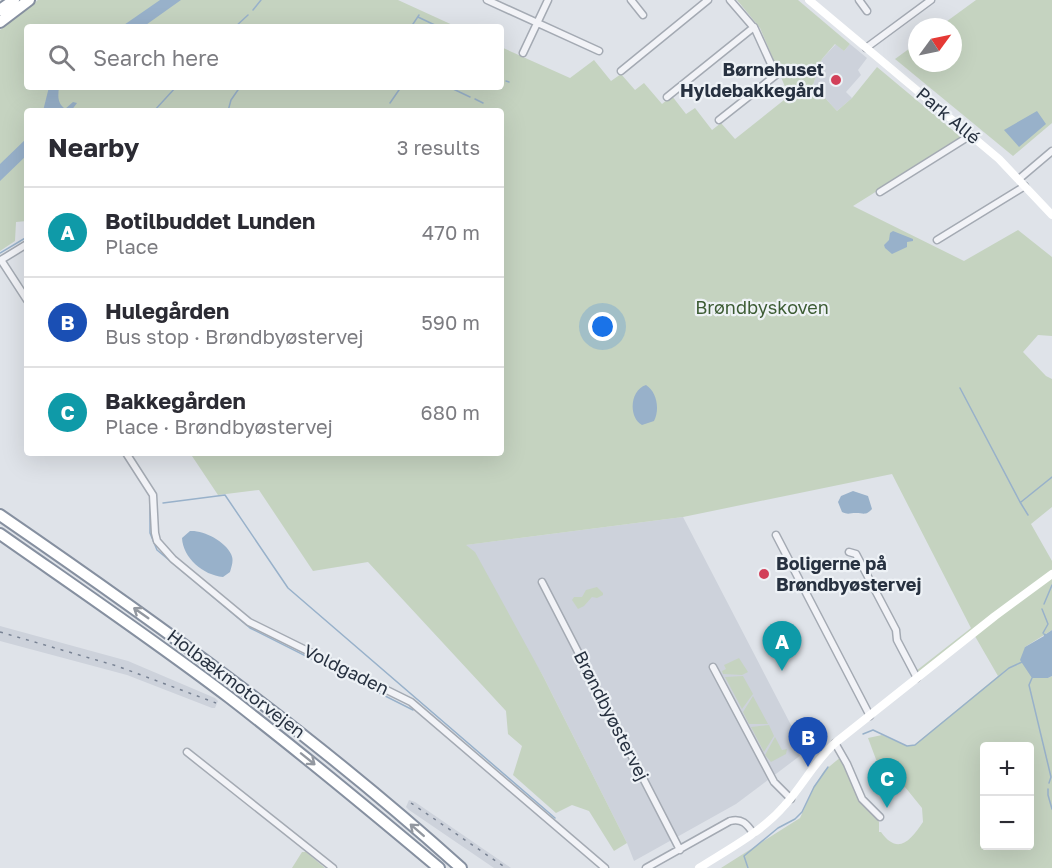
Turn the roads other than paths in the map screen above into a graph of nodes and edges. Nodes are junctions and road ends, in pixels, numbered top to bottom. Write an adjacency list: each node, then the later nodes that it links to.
1 (14, 0): 11 (highway)
2 (29, 0): 14 (highway)
3 (487, 0): 15 (street)
4 (548, 0): 15 (street)
5 (631, 0): 13 (street)
6 (708, 0): 20 (street)
7 (730, 0): 16 (street)
8 (809, 0): 17 (street, Park Allé)
9 (859, 0): 12 (street)
10 (931, 0): 17 (street)
11 (1, 10)
12 (867, 10)
13 (643, 15)
14 (0, 22)
15 (536, 23): 18 (street); 19 (street)
16 (754, 27): 21 (street); 22 (street)
17 (866, 48): 23 (street, Park Allé)
18 (599, 51)
19 (523, 53)
20 (621, 70)
21 (667, 98)
22 (720, 120)
23 (971, 135): 25 (street, Park Allé); 26 (street)
24 (1052, 151): 25 (street)
25 (1022, 183): 27 (street, Park Allé); 28 (street)
26 (880, 192)
27 (1052, 215)
28 (937, 240)
29 (24, 246): 30 (street)
30 (24, 295)
31 (128, 456): 54 (street, Voldgaden)
32 (0, 510): 34 (highway)
33 (0, 515): 34 (highway, Holbækmotorvejen)
34 (26, 532): 53 (highway, Holbækmotorvejen, one-way to 34)
35 (0, 534): 39 (highway, Holbækmotorvejen)
36 (776, 536): 44 (street)
37 (0, 542): 39 (highway)
38 (849, 552): 43 (street)
39 (52, 570): 52 (highway, Holbækmotorvejen, one-way to 52)
40 (1052, 574): 43 (street)
41 (542, 582): 50 (street, Brøndbyøstervej)
42 (713, 666): 47 (street)
43 (917, 678): 44 (street)
44 (870, 716): 45 (street)
45 (835, 743): 47 (street); 48 (street)
46 (187, 752): 51 (street)
47 (791, 799): 49 (street)
48 (880, 817)
49 (753, 833): 50 (street); 56 (street)
50 (680, 850): 55 (street)
51 (333, 868)
52 (438, 868)
53 (461, 868)
54 (605, 868)
55 (646, 868)
56 (699, 868)

